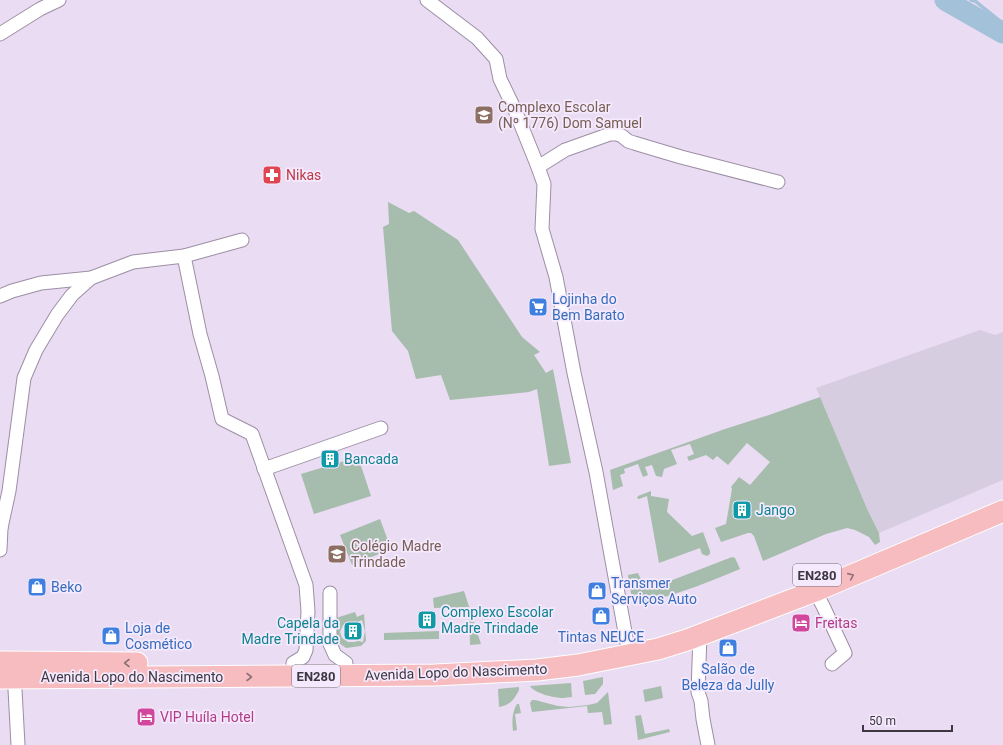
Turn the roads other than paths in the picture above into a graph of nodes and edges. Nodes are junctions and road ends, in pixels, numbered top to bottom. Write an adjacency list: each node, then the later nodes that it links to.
1 (59, 0): 3 (street)
2 (427, 0): 4 (street)
3 (0, 34)
4 (538, 167): 5 (street); 21 (street)
5 (778, 182)
6 (242, 240): 7 (street)
7 (184, 256): 8 (street); 11 (street)
8 (91, 278): 9 (street); 14 (street)
9 (0, 296)
10 (382, 428): 11 (street)
11 (264, 468): 18 (street)
12 (1003, 498): 21 (main road, Avenida Lopo do Nascimento / EN280)
13 (1003, 510): 16 (main road, Avenida Lopo do Nascimento / EN280, one-way to 13)
14 (1, 528): 15 (street)
15 (0, 550)
16 (815, 591): 20 (main road, Avenida Lopo do Nascimento / EN280); 24 (street)
17 (330, 593): 19 (street)
18 (308, 611): 19 (street); 22 (street)
19 (330, 611): 23 (street)
20 (700, 635): 25 (main road, Avenida Lopo do Nascimento / EN280, one-way to 20); 27 (street)
21 (627, 643): 23 (main road, Avenida Lopo do Nascimento / EN280)
22 (293, 663): 23 (main road, Avenida Lopo do Nascimento / EN280); 25 (main road, Avenida Lopo do Nascimento / EN280, one-way to 25)
23 (346, 663)
24 (832, 664)
25 (7, 670): 26 (street)
26 (18, 745)
27 (708, 745)

